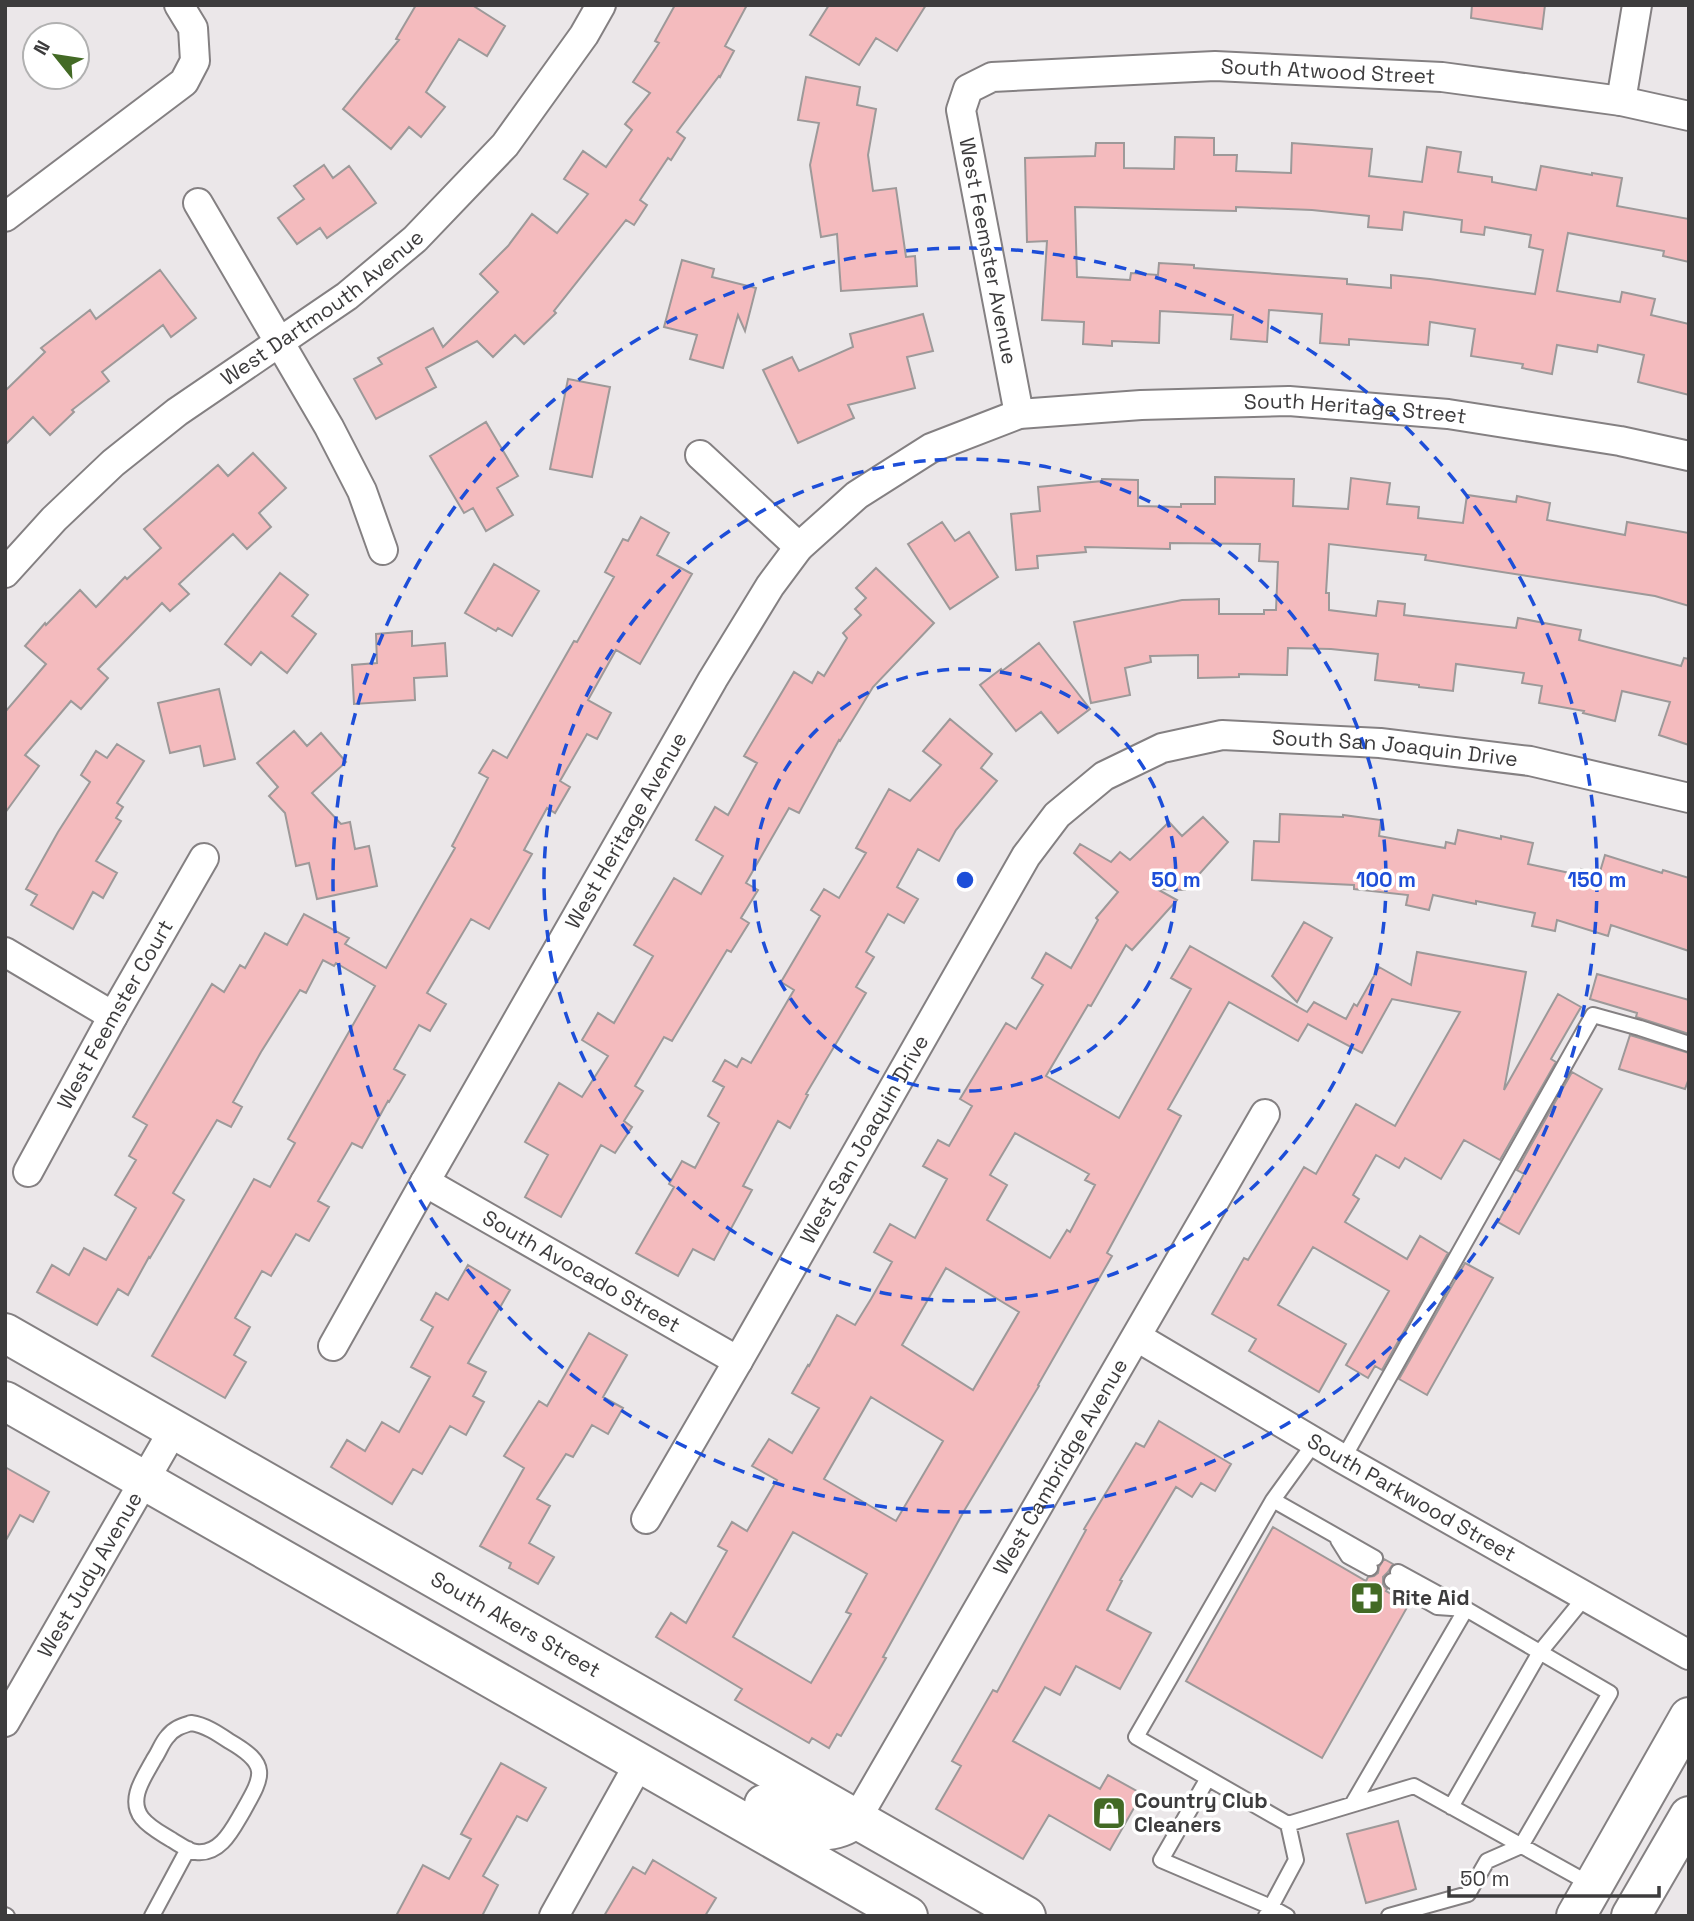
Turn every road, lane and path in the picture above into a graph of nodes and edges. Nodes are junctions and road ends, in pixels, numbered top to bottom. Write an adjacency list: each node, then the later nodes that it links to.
1 (179, 5): 8 (street)
2 (601, 5): 9 (street, West Dartmouth Avenue)
3 (1637, 5): 5 (street)
4 (968, 89): 5 (street, South Atwood Street); 10 (street, West Feemster Avenue)
5 (1621, 101): 6 (street, South Atwood Street)
6 (1689, 116)
7 (198, 202): 9 (street)
8 (5, 218)
9 (281, 341): 14 (street); 15 (street, West Dartmouth Avenue)
10 (1019, 414): 12 (street, South Heritage Street); 13 (street, West Heritage Avenue)
11 (700, 455): 13 (street)
12 (1689, 456)
13 (799, 547): 24 (street, West Heritage Avenue)
14 (383, 550)
15 (5, 573)
16 (1104, 776): 17 (street, South San Joaquin Drive); 28 (street, West San Joaquin Drive)
17 (1689, 798)
18 (204, 858): 20 (street, West Feemster Court)
19 (5, 952): 20 (street)
20 (113, 1016): 23 (street, West Feemster Court)
21 (1689, 1044): 32 (lane)
22 (1265, 1114): 26 (street, West Cambridge Avenue)
23 (28, 1172)
24 (425, 1182): 27 (street, West Heritage Avenue); 28 (street, South Avocado Street)
25 (5, 1333): 30 (main road, South Akers Street)
26 (1137, 1337): 31 (street, South Parkwood Street); 49 (street, West Cambridge Avenue)
27 (333, 1346)
28 (738, 1362): 35 (street, West San Joaquin Drive)
29 (5, 1401): 33 (main road)
30 (174, 1429): 33 (street, West Judy Avenue); 49 (main road, South Akers Street)
31 (1315, 1442): 32 (street, South Parkwood Street); 34 (lane)
32 (1343, 1459): 38 (street, South Parkwood Street)
33 (144, 1480): 43 (street, West Judy Avenue); 44 (main road)
34 (1273, 1500): 36 (lane); 45 (lane)
35 (646, 1519)
36 (1372, 1563)
37 (1395, 1576): 39 (lane)
38 (1585, 1597): 40 (lane); 41 (street, South Parkwood Street)
39 (1466, 1609): 40 (lane); 46 (lane)
40 (1539, 1652): 47 (lane); 51 (lane)
41 (1689, 1655)
42 (1689, 1717): 53 (main road)
43 (5, 1723)
44 (640, 1762): 49 (main road); 56 (street); 57 (main road)
45 (1208, 1778): 50 (lane); 54 (lane)
46 (1353, 1803): 47 (lane); 50 (lane)
47 (1451, 1807): 51 (lane)
48 (1689, 1816): 61 (main road)
49 (857, 1818): 58 (main road, South Akers Street)
50 (1288, 1824): 54 (lane)
51 (1521, 1846): 53 (lane); 60 (lane)
52 (188, 1849): 52 (lane); 55 (lane)
53 (1585, 1901)
54 (1268, 1911): 59 (lane)
55 (152, 1916)
56 (554, 1916)
57 (908, 1916)
58 (1026, 1916)
59 (1287, 1916)
60 (1389, 1916)
61 (1631, 1916)

